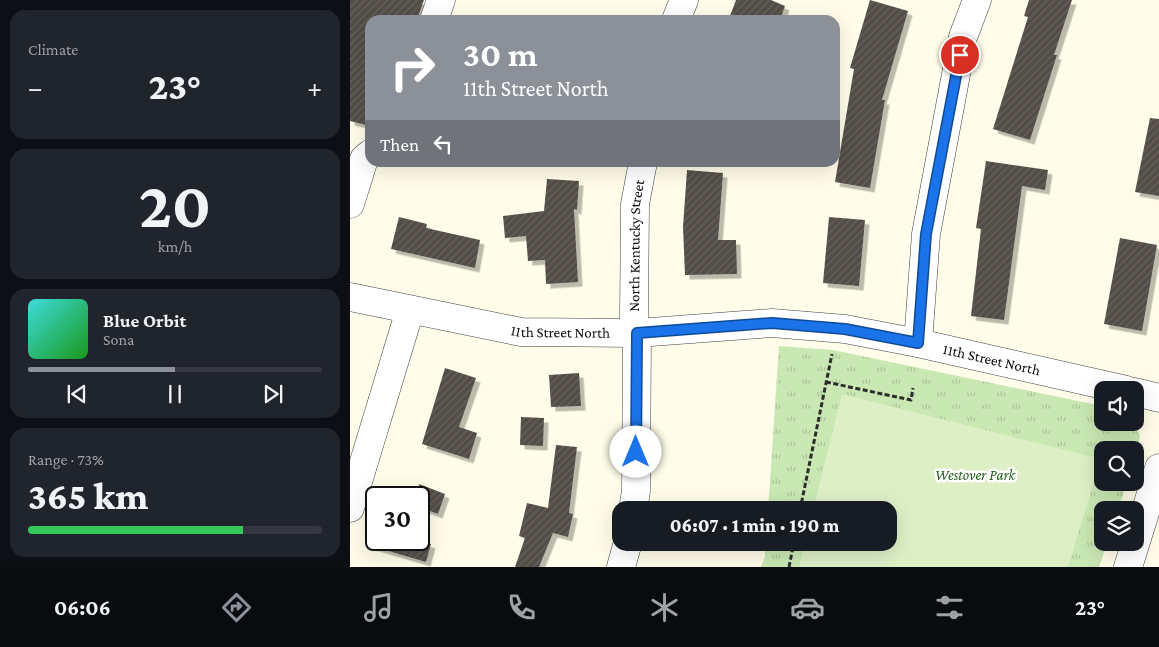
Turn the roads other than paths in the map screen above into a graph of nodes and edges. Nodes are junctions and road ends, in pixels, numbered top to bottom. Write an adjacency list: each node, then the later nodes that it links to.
1 (441, 0): 4 (street)
2 (684, 0): 5 (street)
3 (977, 0): 12 (street)
4 (436, 15)
5 (678, 15)
6 (361, 156): 8 (street)
7 (642, 167): 11 (street, North Kentucky Street)
8 (350, 204)
9 (350, 297): 10 (street, 11th Street North)
10 (410, 310): 11 (street, 11th Street North); 18 (street)
11 (637, 333): 12 (street, 11th Street North); 17 (street, North Kentucky Street)
12 (918, 343): 13 (street, 11th Street North)
13 (1094, 383)
14 (1144, 394): 15 (street)
15 (1159, 398)
16 (1159, 468): 21 (street)
17 (634, 501)
18 (350, 508)
19 (625, 551): 20 (street)
20 (621, 567)
21 (1128, 567)

